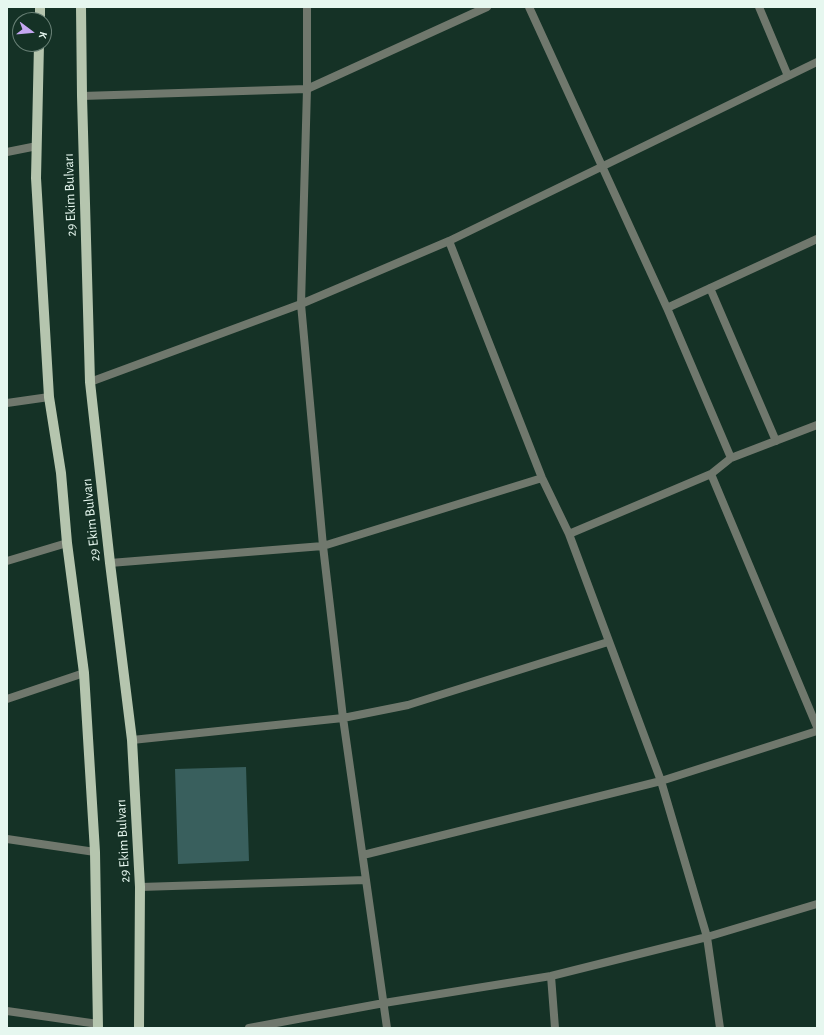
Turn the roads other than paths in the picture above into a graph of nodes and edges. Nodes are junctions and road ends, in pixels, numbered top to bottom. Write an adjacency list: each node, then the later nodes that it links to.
1 (81, 7): 10 (main road, 29 Ekim Bulvarı)
2 (307, 7): 9 (street)
3 (487, 7): 9 (street)
4 (529, 7): 13 (street)
5 (759, 7): 8 (street)
6 (39, 52): 11 (main road, 29 Ekim Bulvarı)
7 (817, 62): 8 (street)
8 (788, 76): 13 (street)
9 (307, 89): 10 (street); 17 (street)
10 (82, 96): 19 (main road, 29 Ekim Bulvarı)
11 (37, 146): 12 (street); 20 (main road, 29 Ekim Bulvarı)
12 (7, 152)
13 (602, 166): 15 (street); 18 (street)
14 (817, 239): 16 (street)
15 (449, 241): 17 (street); 26 (street)
16 (710, 288): 18 (street); 23 (street)
17 (301, 304): 19 (street); 29 (street)
18 (667, 308): 24 (street)
19 (90, 382): 31 (main road, 29 Ekim Bulvarı)
20 (49, 397): 21 (street); 28 (main road, 29 Ekim Bulvarı)
21 (7, 403)
22 (817, 424): 23 (street)
23 (776, 441): 24 (street)
24 (731, 458): 25 (street)
25 (711, 474): 27 (street); 36 (street)
26 (542, 478): 27 (street); 29 (street)
27 (569, 534): 32 (street)
28 (66, 543): 30 (street); 33 (main road, 29 Ekim Bulvarı)
29 (323, 546): 31 (street); 35 (street)
30 (7, 561)
31 (110, 563): 38 (main road, 29 Ekim Bulvarı)
32 (608, 642): 35 (street); 39 (street)
33 (84, 673): 34 (street); 41 (main road, 29 Ekim Bulvarı)
34 (7, 699)
35 (344, 718): 38 (street); 42 (street)
36 (817, 727)
37 (817, 731): 39 (street)
38 (132, 740): 44 (main road, 29 Ekim Bulvarı)
39 (661, 781): 42 (street); 46 (street)
40 (7, 839): 41 (street)
41 (95, 852): 50 (main road, 29 Ekim Bulvarı)
42 (363, 855): 43 (street)
43 (366, 880): 44 (street); 48 (street)
44 (140, 887): 51 (main road, 29 Ekim Bulvarı)
45 (817, 904): 46 (street)
46 (707, 937): 47 (street); 55 (street)
47 (551, 976): 48 (street); 54 (street)
48 (384, 1003): 52 (street); 53 (street)
49 (7, 1011): 50 (street)
50 (98, 1026)
51 (139, 1028)
52 (249, 1028)
53 (387, 1028)
54 (555, 1028)
55 (720, 1028)

